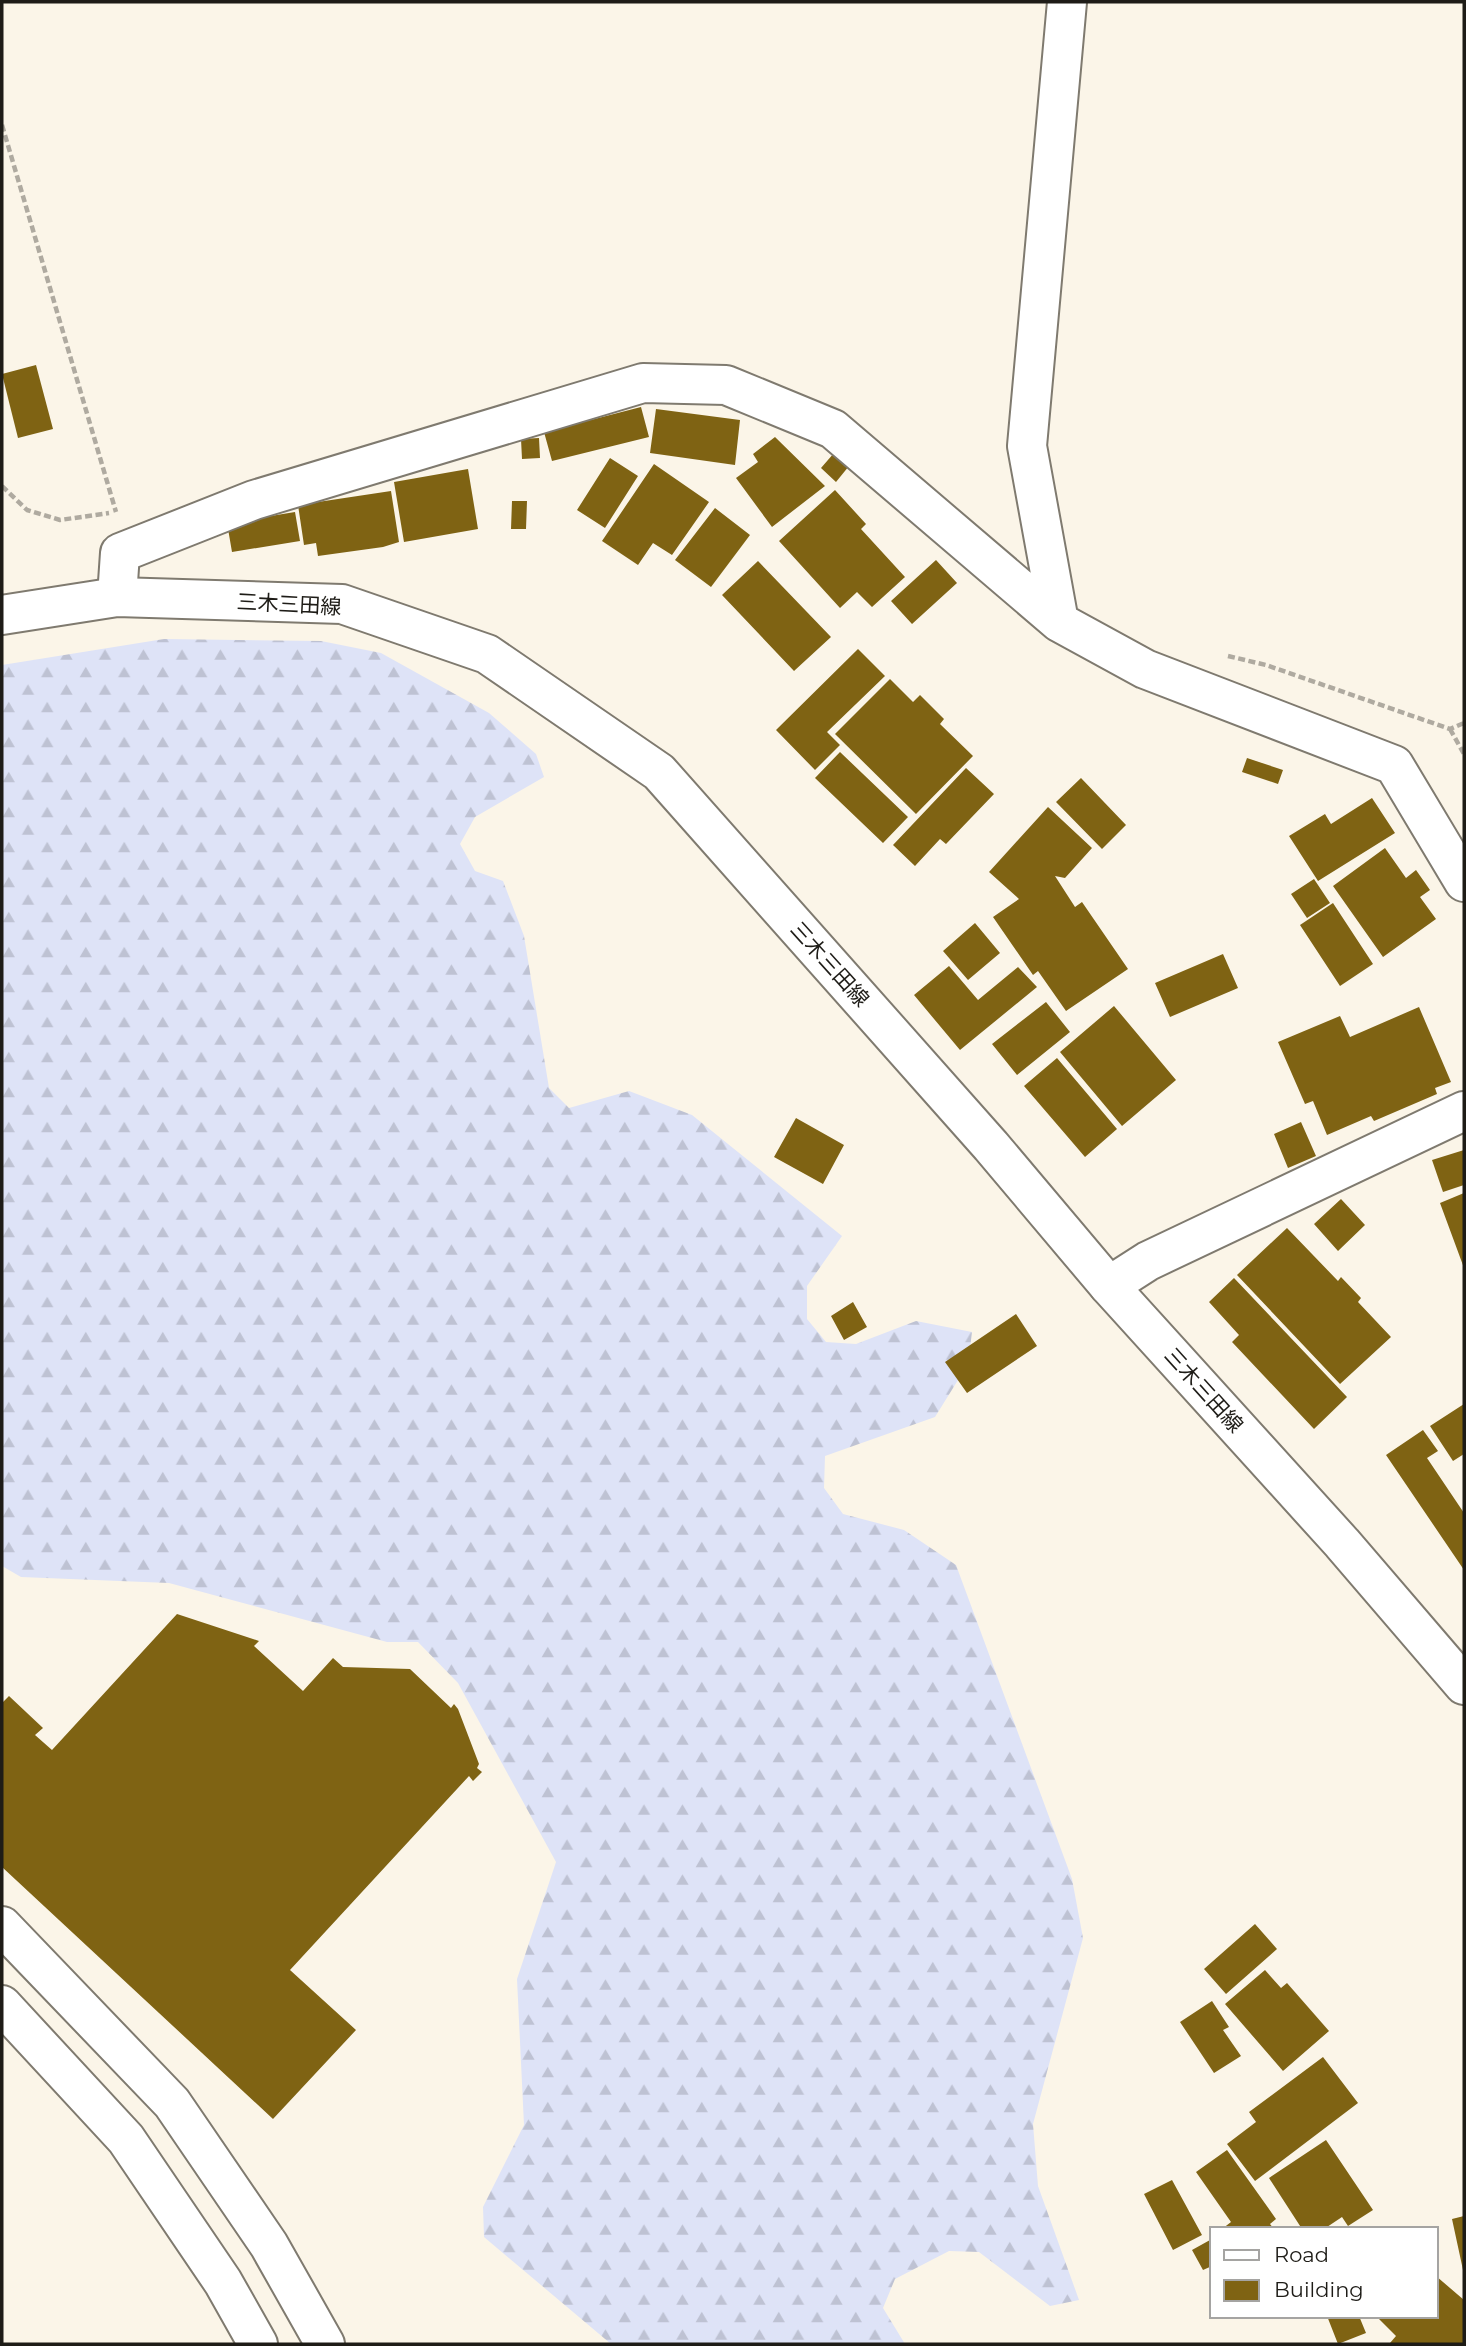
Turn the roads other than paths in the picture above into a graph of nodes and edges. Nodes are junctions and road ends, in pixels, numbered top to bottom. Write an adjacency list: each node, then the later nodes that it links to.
1 (1068, 2): 4 (street)
2 (117, 597): 3 (street, 三木三田線); 4 (street); 7 (street, 三木三田線)
3 (2, 615)
4 (1059, 622): 5 (street)
5 (1464, 882)
6 (1464, 1111): 7 (street)
7 (1109, 1286): 8 (street, 三木三田線)
8 (1464, 1685)
9 (2, 1926): 12 (street)
10 (2, 2005): 11 (street)
11 (258, 2344)
12 (325, 2344)

